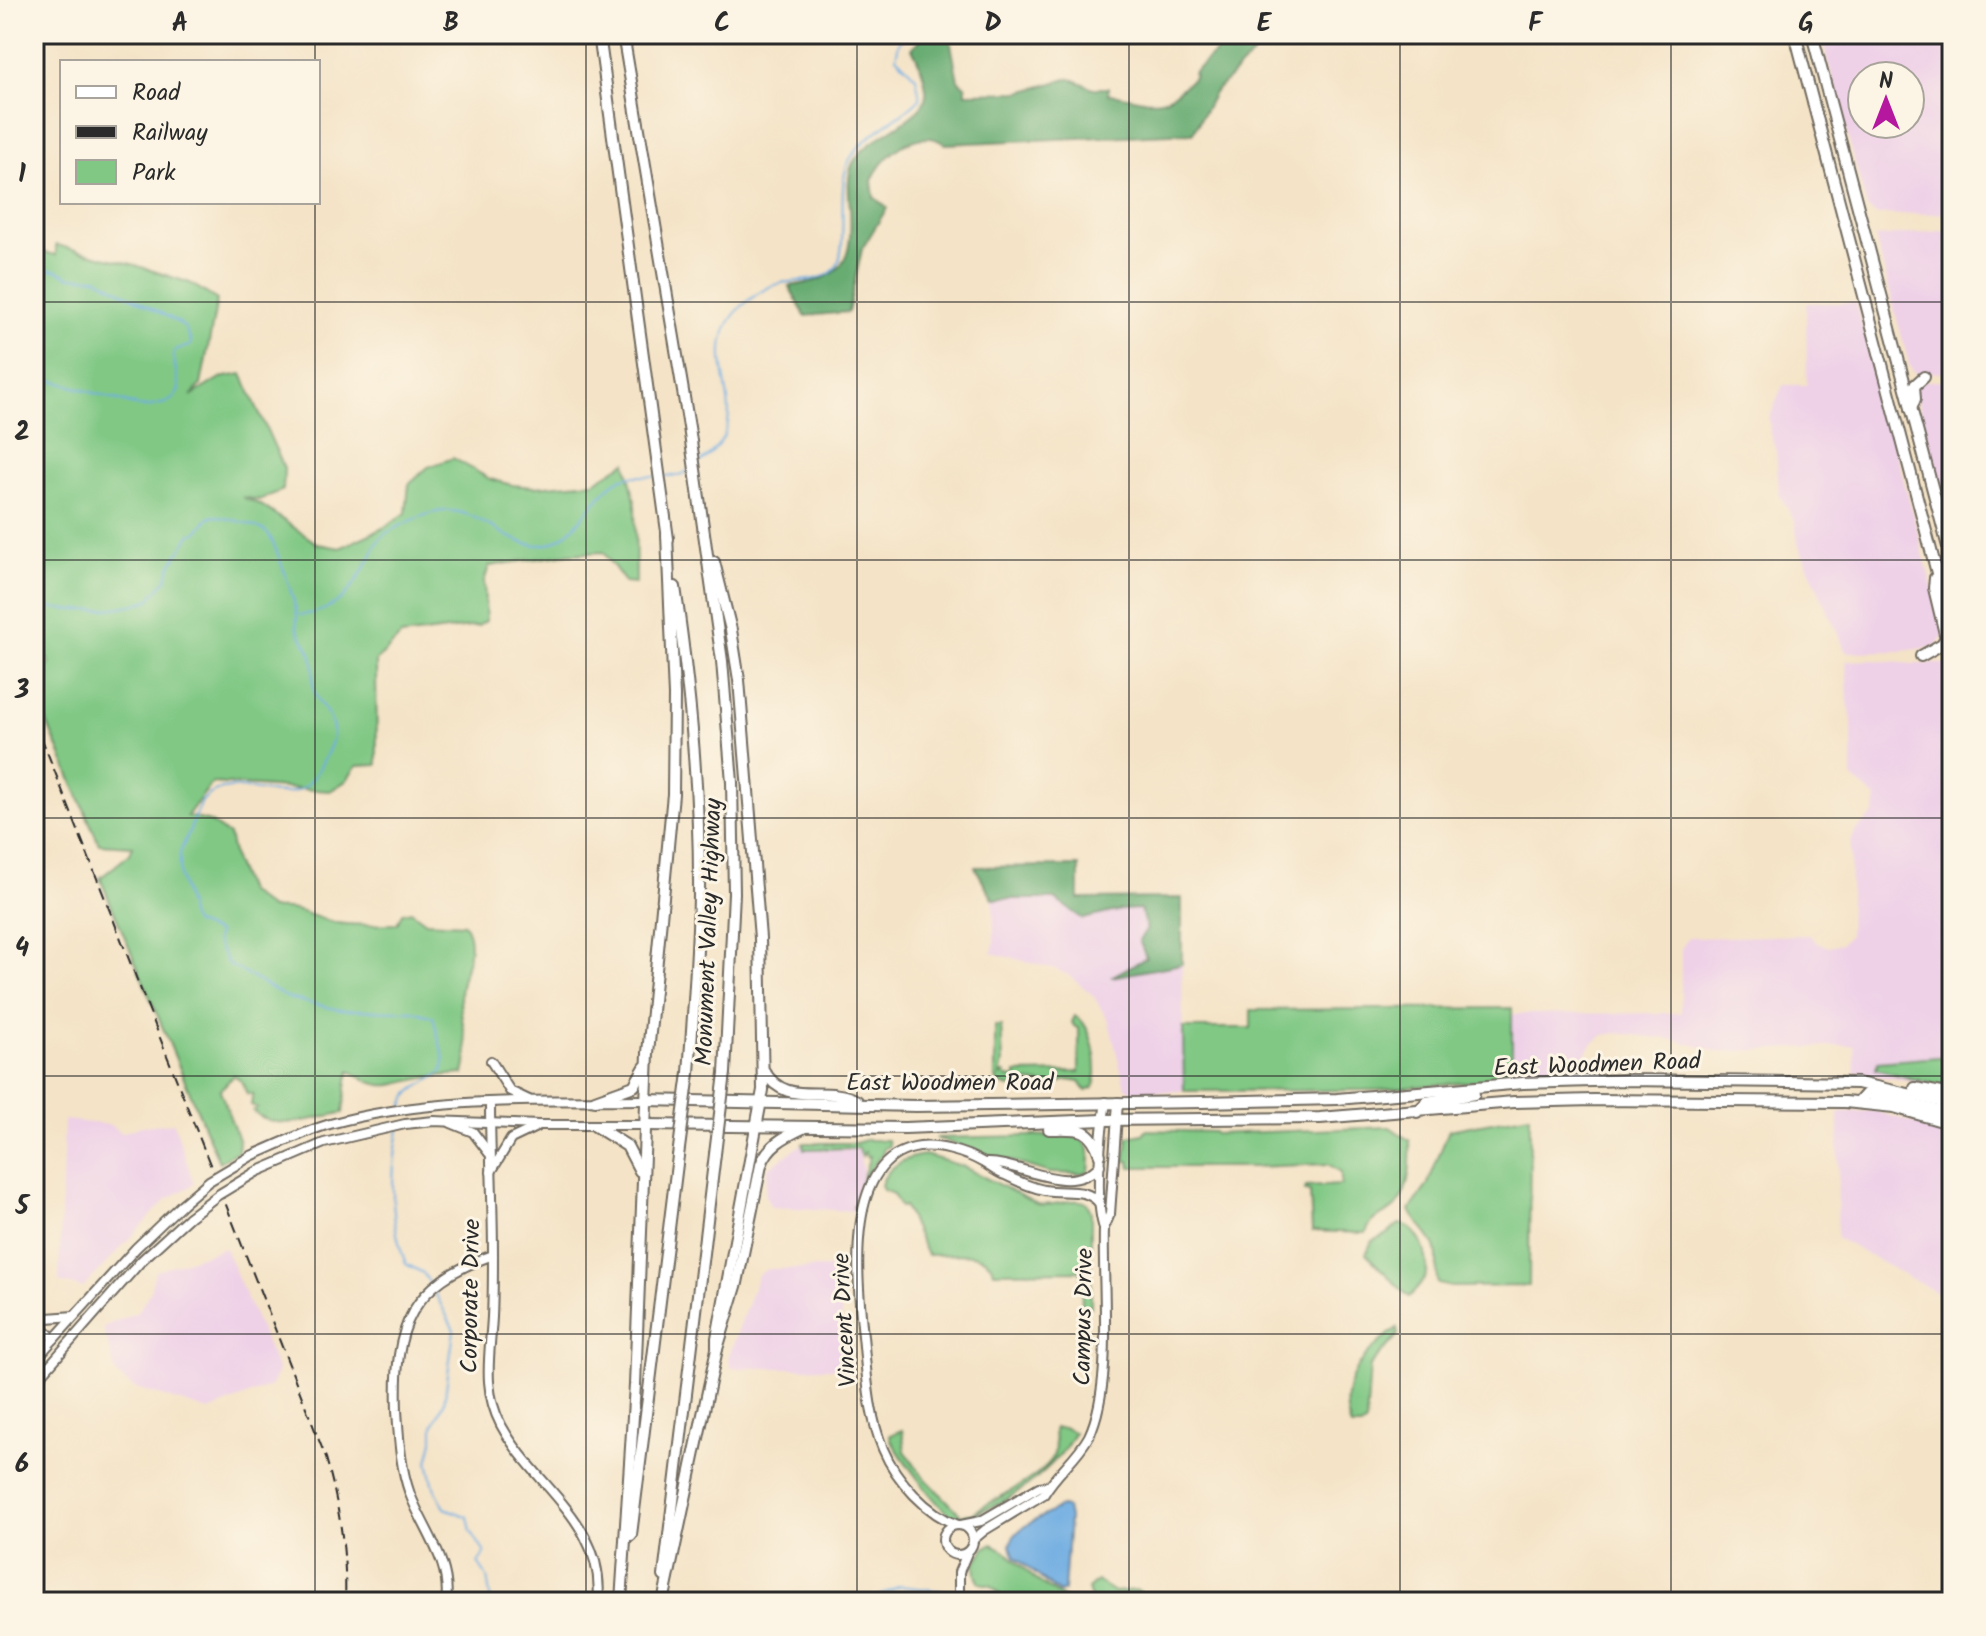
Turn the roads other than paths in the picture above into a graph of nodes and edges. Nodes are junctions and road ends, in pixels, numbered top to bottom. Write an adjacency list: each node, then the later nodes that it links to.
1 (599, 34): 12 (highway, Monument Valley Highway)
2 (623, 34): 10 (highway, Monument Valley Highway)
3 (1795, 34): 7 (highway)
4 (1812, 34): 5 (highway)
5 (1898, 356): 6 (highway); 6 (highway)
6 (1911, 409): 8 (highway)
7 (1904, 446): 8 (highway); 14 (highway)
8 (1925, 460): 9 (highway)
9 (1941, 522): 11 (highway); 13 (highway)
10 (703, 525): 19 (highway); 72 (highway, Monument Valley Highway, bridge)
11 (1952, 531)
12 (667, 535): 17 (highway); 71 (highway, Monument Valley Highway, bridge)
13 (1951, 556)
14 (1936, 568): 15 (highway); 16 (highway)
15 (1952, 630)
16 (1921, 656)
17 (648, 1053): 24 (highway); 25 (highway)
18 (491, 1061): 28 (street)
19 (763, 1069): 26 (highway); 31 (highway)
20 (1840, 1082): 21 (highway, East Woodmen Road); 22 (highway, East Woodmen Road); 32 (highway)
21 (1491, 1087): 30 (highway, East Woodmen Road); 34 (highway)
22 (1885, 1087): 23 (highway); 33 (highway, East Woodmen Road)
23 (1952, 1095)
24 (595, 1100): 25 (street, East Woodmen Road); 28 (street, East Woodmen Road)
25 (646, 1100): 26 (highway, East Woodmen Road); 42 (highway)
26 (761, 1101): 31 (highway, East Woodmen Road); 44 (highway)
27 (490, 1102): 28 (street, East Woodmen Road); 39 (street, Corporate Drive); 55 (street, East Woodmen Road, bridge)
28 (533, 1102)
29 (1106, 1102): 30 (highway, East Woodmen Road); 31 (highway, East Woodmen Road); 36 (street, Campus Drive)
30 (1118, 1102): 37 (street, Campus Drive)
31 (862, 1103)
32 (1858, 1103): 34 (highway, East Woodmen Road); 35 (highway); 40 (highway, East Woodmen Road)
33 (1952, 1104)
34 (1417, 1112): 37 (highway, East Woodmen Road)
35 (1952, 1114)
36 (1103, 1120): 37 (highway, East Woodmen Road); 45 (highway, East Woodmen Road); 48 (street, Campus Drive)
37 (1116, 1120): 53 (street, Campus Drive)
38 (446, 1122): 39 (street, East Woodmen Road); 47 (street); 60 (street, East Woodmen Road, bridge)
39 (490, 1122): 41 (street, East Woodmen Road); 47 (street, Corporate Drive)
40 (1952, 1124)
41 (539, 1125): 43 (street, East Woodmen Road); 50 (street)
42 (644, 1125): 43 (street, East Woodmen Road); 44 (highway, East Woodmen Road); 51 (highway)
43 (595, 1126): 51 (highway)
44 (757, 1126): 46 (highway, East Woodmen Road); 58 (highway)
45 (988, 1126): 46 (highway, East Woodmen Road); 48 (highway)
46 (805, 1127): 58 (highway)
47 (491, 1154): 50 (street, Corporate Drive)
48 (1100, 1160): 49 (street, Vincent Drive); 52 (street, Campus Drive)
49 (984, 1163): 52 (street, Vincent Drive); 62 (street, Vincent Drive)
50 (491, 1173): 54 (street, Corporate Drive)
51 (642, 1174): 71 (highway)
52 (1100, 1204): 53 (street, Campus Drive)
53 (1104, 1228): 61 (street, Campus Drive)
54 (493, 1255): 69 (street); 70 (street, Corporate Drive)
55 (75, 1316): 56 (street); 57 (street, East Woodmen Road)
56 (34, 1320): 57 (street)
57 (54, 1339): 59 (street, East Woodmen Road)
58 (717, 1349): 72 (highway)
59 (34, 1361)
60 (34, 1383)
61 (1048, 1486): 63 (street, Campus Drive); 65 (street, Campus Drive)
62 (937, 1516): 63 (street, Vincent Drive); 64 (street, Vincent Drive)
63 (960, 1525): 64 (street); 65 (street)
64 (944, 1536): 67 (street)
65 (973, 1540): 66 (street)
66 (968, 1551): 67 (street); 68 (street)
67 (951, 1552): 68 (street)
68 (959, 1572): 73 (street)
69 (446, 1602)
70 (598, 1602)
71 (622, 1602)
72 (662, 1602)
73 (959, 1602)

